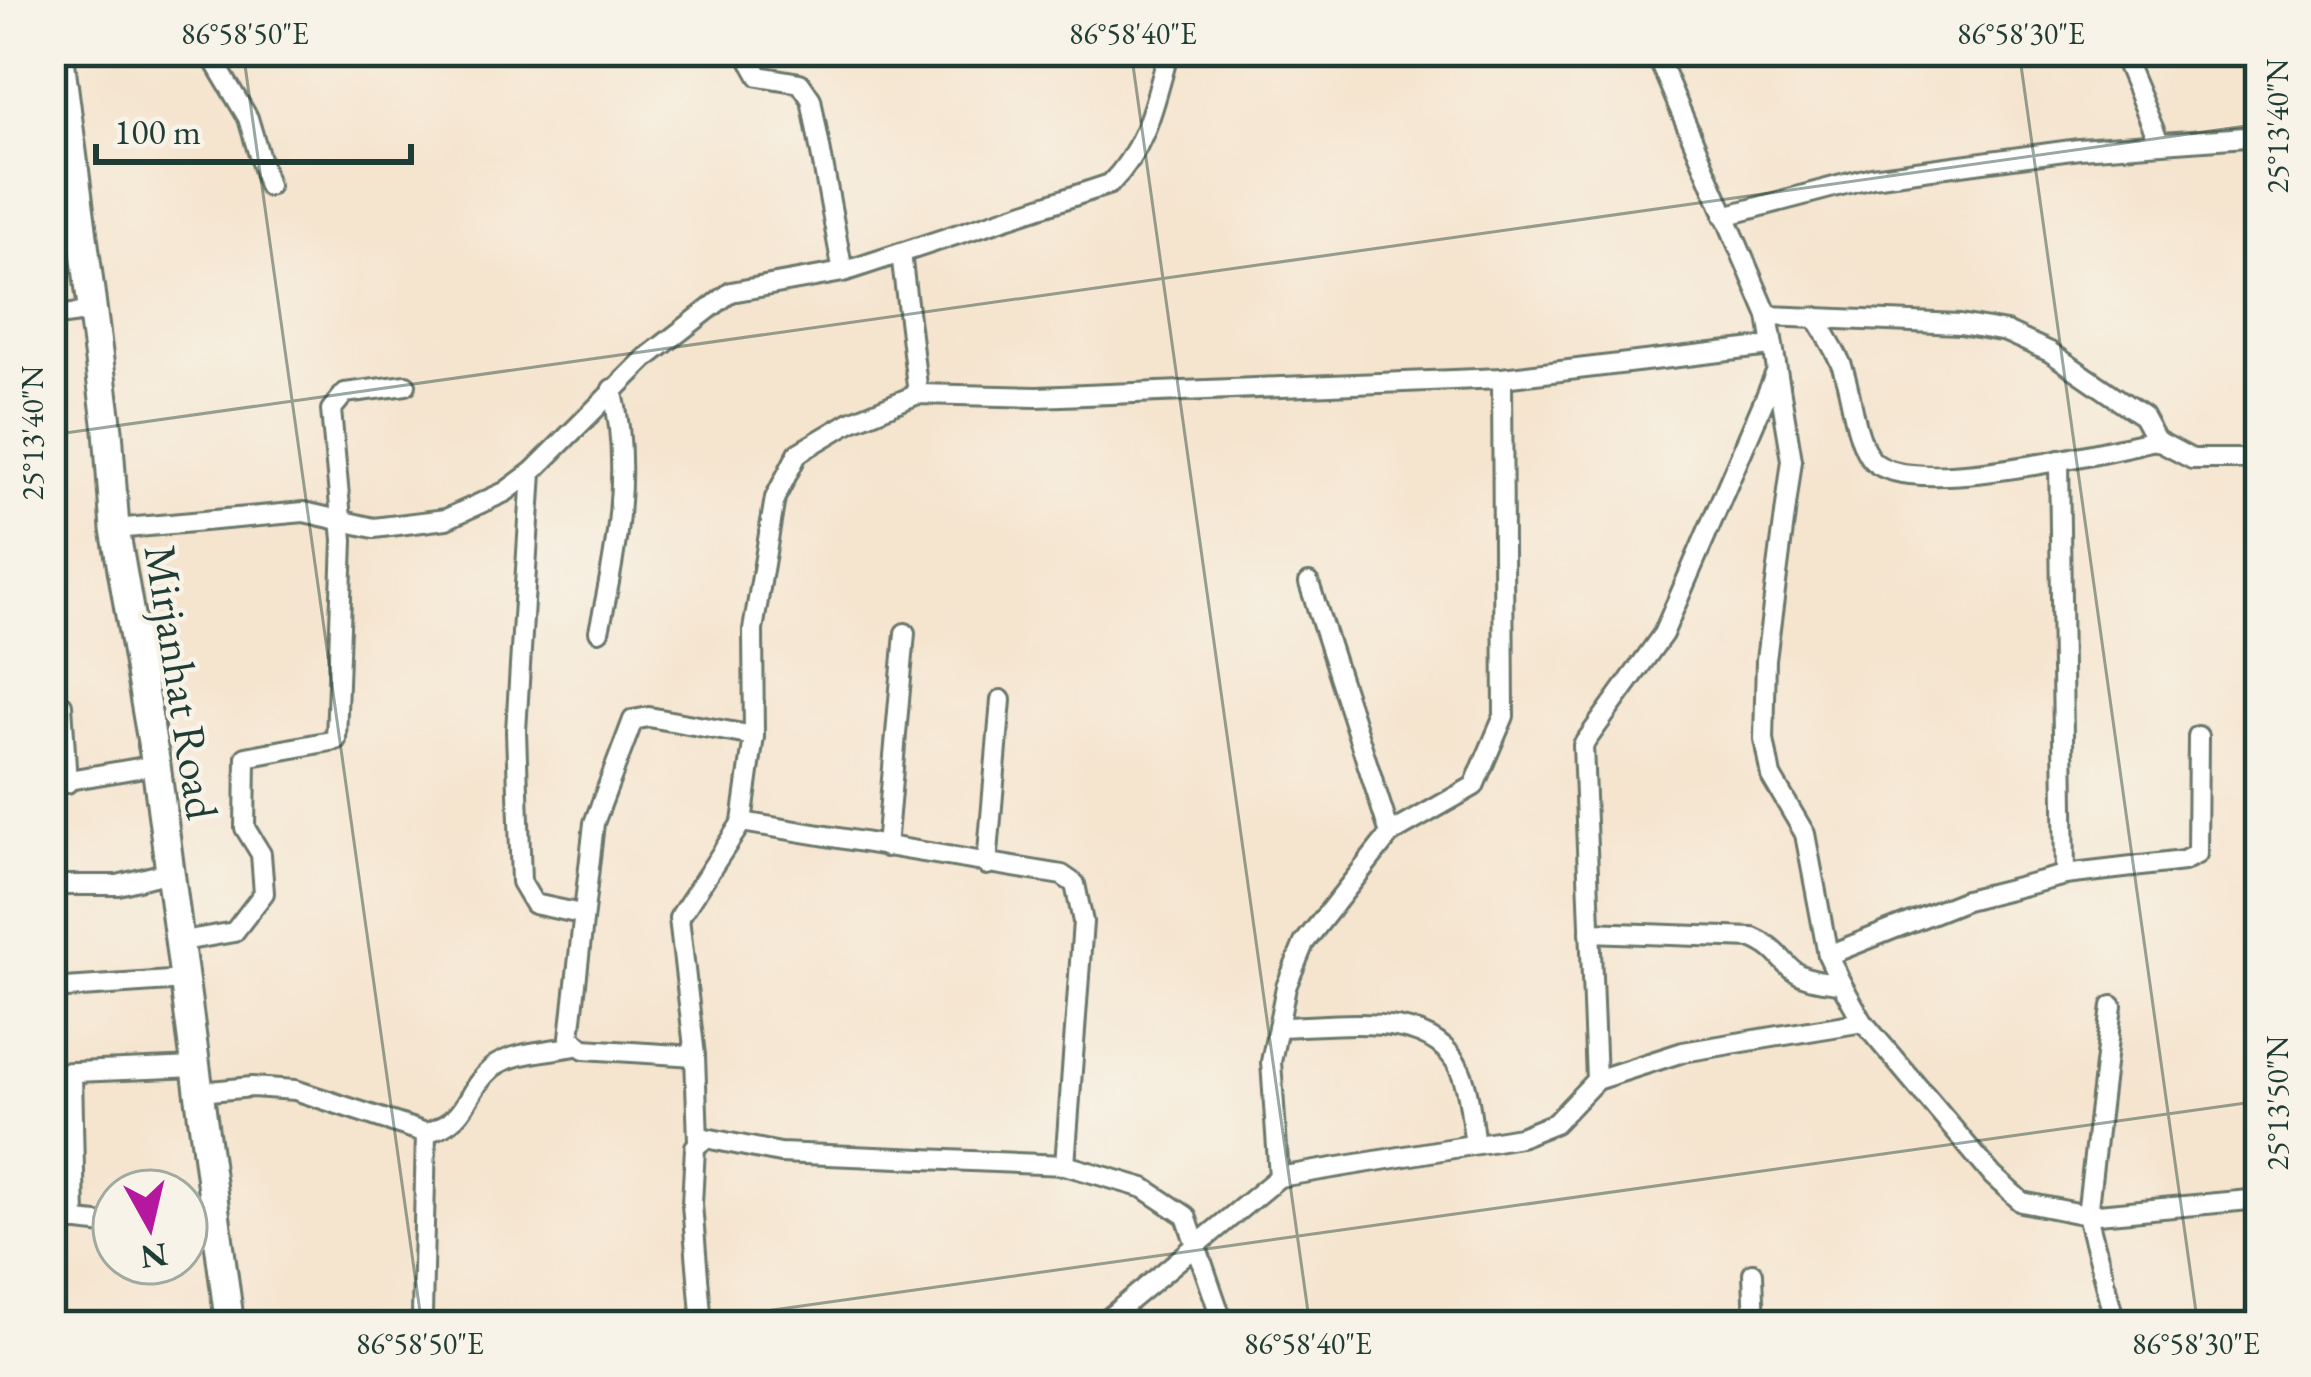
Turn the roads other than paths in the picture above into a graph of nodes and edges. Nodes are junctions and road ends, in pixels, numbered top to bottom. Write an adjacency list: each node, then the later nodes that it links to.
1 (59, 51): 13 (main road, Mirjanhat Road)
2 (208, 51): 9 (street)
3 (746, 51): 12 (street)
4 (1168, 51): 11 (street)
5 (1655, 51): 10 (street)
6 (2121, 51): 8 (street)
7 (2260, 136): 8 (street)
8 (2159, 142): 10 (street)
9 (268, 186)
10 (1724, 216): 14 (street)
11 (901, 253): 12 (street); 22 (street)
12 (843, 272): 21 (street)
13 (93, 311): 15 (street); 28 (main road, Mirjanhat Road)
14 (1768, 316): 16 (street); 17 (street)
15 (51, 317)
16 (1815, 317): 23 (street); 25 (street)
17 (1772, 346): 18 (street); 19 (street)
18 (1776, 373): 46 (street); 48 (street)
19 (1502, 378): 22 (street); 39 (street)
20 (406, 386): 27 (street)
21 (612, 389): 26 (street); 30 (street)
22 (918, 394): 34 (street)
23 (2156, 440): 24 (street); 25 (street)
24 (2260, 459)
25 (2059, 460): 43 (street)
26 (532, 472): 27 (street); 45 (street)
27 (340, 519): 28 (street); 47 (street)
28 (115, 529): 36 (main road, Mirjanhat Road)
29 (1309, 583): 39 (street)
30 (599, 631)
31 (905, 633): 40 (street)
32 (51, 700): 37 (street)
33 (1000, 700): 41 (street)
34 (754, 736): 38 (street); 45 (street)
35 (2198, 736): 43 (street)
36 (156, 765): 37 (street); 42 (main road, Mirjanhat Road)
37 (59, 783)
38 (742, 822): 40 (street); 56 (street)
39 (1390, 834): 54 (street)
40 (886, 848): 41 (street)
41 (987, 865): 64 (street)
42 (169, 872): 44 (street); 47 (main road, Mirjanhat Road)
43 (2065, 875): 48 (street)
44 (51, 885)
45 (581, 914): 55 (street)
46 (1591, 932): 50 (street); 60 (street)
47 (177, 942): 49 (main road, Mirjanhat Road)
48 (1828, 955): 50 (street)
49 (185, 980): 51 (street); 59 (main road, Mirjanhat Road)
50 (1841, 983): 53 (street)
51 (51, 989)
52 (2112, 1006): 67 (street)
53 (1863, 1022): 60 (street); 67 (street)
54 (1278, 1027): 63 (street); 65 (street)
55 (575, 1046): 56 (street); 61 (street)
56 (695, 1056): 62 (street)
57 (72, 1072): 58 (street); 59 (street); 69 (street)
58 (51, 1073)
59 (198, 1080): 61 (street); 72 (main road, Mirjanhat Road)
60 (1596, 1080): 63 (street)
61 (426, 1133): 75 (street)
62 (698, 1141): 64 (street); 77 (street)
63 (1475, 1144): 65 (street)
64 (1065, 1165): 73 (street)
65 (1279, 1177): 73 (street)
66 (2260, 1199): 67 (street)
67 (2087, 1215): 81 (street)
68 (51, 1218): 69 (street)
69 (75, 1221): 70 (street)
70 (90, 1223)
71 (210, 1236): 72 (street)
72 (221, 1237): 76 (main road, Mirjanhat Road)
73 (1199, 1244): 78 (street); 79 (street)
74 (1753, 1273): 80 (street)
75 (422, 1315)
76 (230, 1326)
77 (702, 1326)
78 (1099, 1326)
79 (1224, 1326)
80 (1755, 1326)
81 (2116, 1326)

